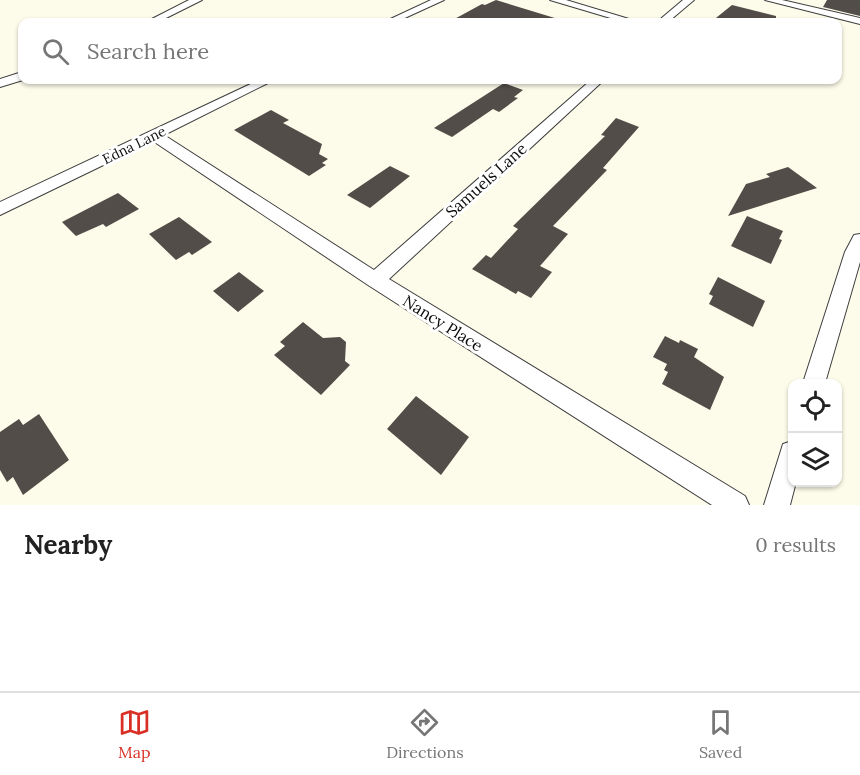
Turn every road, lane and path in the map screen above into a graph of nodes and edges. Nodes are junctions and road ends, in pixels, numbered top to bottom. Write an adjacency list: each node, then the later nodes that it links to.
1 (197, 0): 6 (street)
2 (439, 0): 7 (street)
3 (555, 0): 8 (street)
4 (689, 0): 9 (street)
5 (770, 0): 10 (street)
6 (159, 18)
7 (398, 18)
8 (620, 18)
9 (667, 18)
10 (860, 21)
11 (18, 77): 12 (street)
12 (0, 82)
13 (260, 84): 15 (street, Edna Lane)
14 (594, 84): 18 (street, Samuels Lane)
15 (154, 135): 16 (street, Edna Lane); 18 (street, Nancy Place)
16 (0, 209)
17 (860, 240): 19 (street)
18 (375, 280): 21 (street, Nancy Place)
19 (816, 379)
20 (788, 467): 22 (street)
21 (736, 505)
22 (777, 505)

